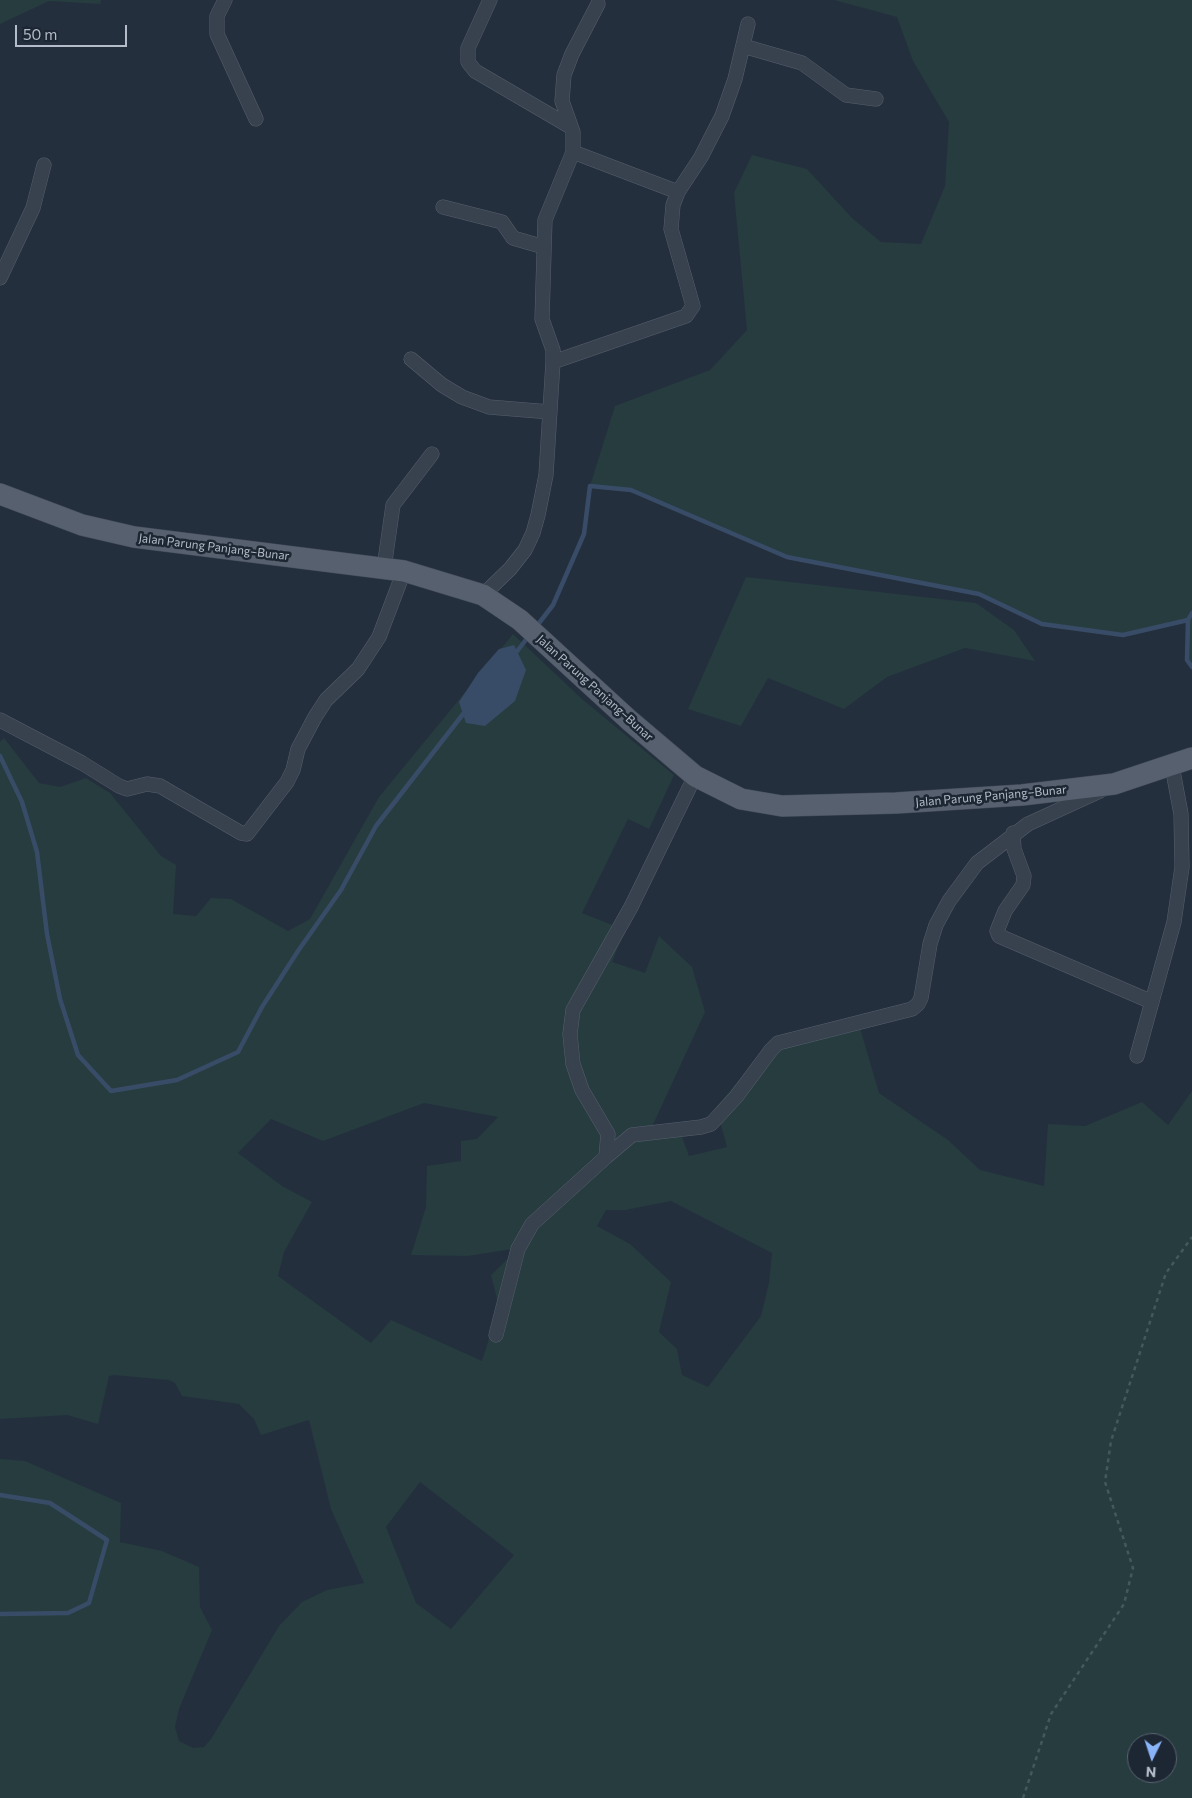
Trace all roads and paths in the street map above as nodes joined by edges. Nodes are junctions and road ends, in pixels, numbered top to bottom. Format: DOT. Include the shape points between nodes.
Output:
graph roads {
  1 [pos="225,0"];
  2 [pos="490,0"];
  3 [pos="598,4"];
  4 [pos="748,24"];
  5 [pos="743,46"];
  6 [pos="876,99"];
  7 [pos="256,119"];
  8 [pos="569,126"];
  9 [pos="573,152"];
  10 [pos="44,165"];
  11 [pos="678,192"];
  12 [pos="442,207"];
  13 [pos="544,247"];
  14 [pos="0,278"];
  15 [pos="411,359"];
  16 [pos="553,362"];
  17 [pos="550,412"];
  18 [pos="432,454"];
  19 [pos="0,494"];
  20 [pos="394,570"];
  21 [pos="483,596"];
  22 [pos="0,720"];
  23 [pos="1192,758"];
  24 [pos="1172,766"];
  25 [pos="695,776"];
  26 [pos="1114,784"];
  27 [pos="1013,833"];
  28 [pos="1152,1002"];
  29 [pos="1138,1056"];
  30 [pos="606,1157"];
  31 [pos="1192,1237"];
  32 [pos="496,1335"];
  33 [pos="1023,1798"];
  1 -- 7 [label="street" via="217,16 217,34"];
  2 -- 8 [label="street" via="468,48 468,62 475,71"];
  3 -- 8 [label="street" via="564,75 562,101"];
  4 -- 5 [label="street"];
  5 -- 6 [label="street" via="802,63 846,94"];
  5 -- 11 [label="street" via="722,116"];
  8 -- 9 [label="street" via="573,132"];
  9 -- 11 [label="street"];
  9 -- 13 [label="street" via="545,220"];
  10 -- 14 [label="street" via="33,208"];
  11 -- 16 [label="street" via="671,229 692,299 686,316"];
  12 -- 13 [label="street" via="502,222 513,238"];
  13 -- 16 [label="street" via="542,319 553,350"];
  15 -- 17 [label="street" via="462,397 489,407"];
  16 -- 17 [label="street"];
  17 -- 21 [label="street" via="546,475 534,533 510,569"];
  18 -- 20 [label="street" via="393,505"];
  19 -- 20 [label="main road, Jalan Parung Panjang–Bunar" via="82,524 134,537"];
  20 -- 21 [label="main road, Jalan Parung Panjang–Bunar"];
  20 -- 22 [label="street" via="379,637 358,668 314,717 298,749 287,782 247,834 160,786 147,784 127,789 119,786"];
  21 -- 25 [label="main road, Jalan Parung Panjang–Bunar" via="520,620"];
  23 -- 24 [label="main road, Jalan Parung Panjang–Bunar"];
  24 -- 26 [label="main road, Jalan Parung Panjang–Bunar"];
  24 -- 28 [label="street" via="1181,814 1182,867 1174,922"];
  25 -- 26 [label="main road, Jalan Parung Panjang–Bunar" via="741,798 782,806 1022,796"];
  25 -- 30 [label="street" via="631,906 573,1010 570,1034 573,1064 582,1090 608,1134"];
  26 -- 27 [label="street"];
  27 -- 28 [label="street" via="1014,848 1024,876 1023,885 1005,911 997,931 999,936"];
  27 -- 30 [label="street" via="977,863 945,909 930,944 922,998 912,1009 778,1044 711,1124 632,1135"];
  28 -- 29 [label="street"];
  30 -- 32 [label="street" via="532,1224 518,1250"];
  31 -- 33 [label="path" via="1166,1273 1111,1441 1105,1482 1133,1568 1124,1604 1051,1714"];
}
